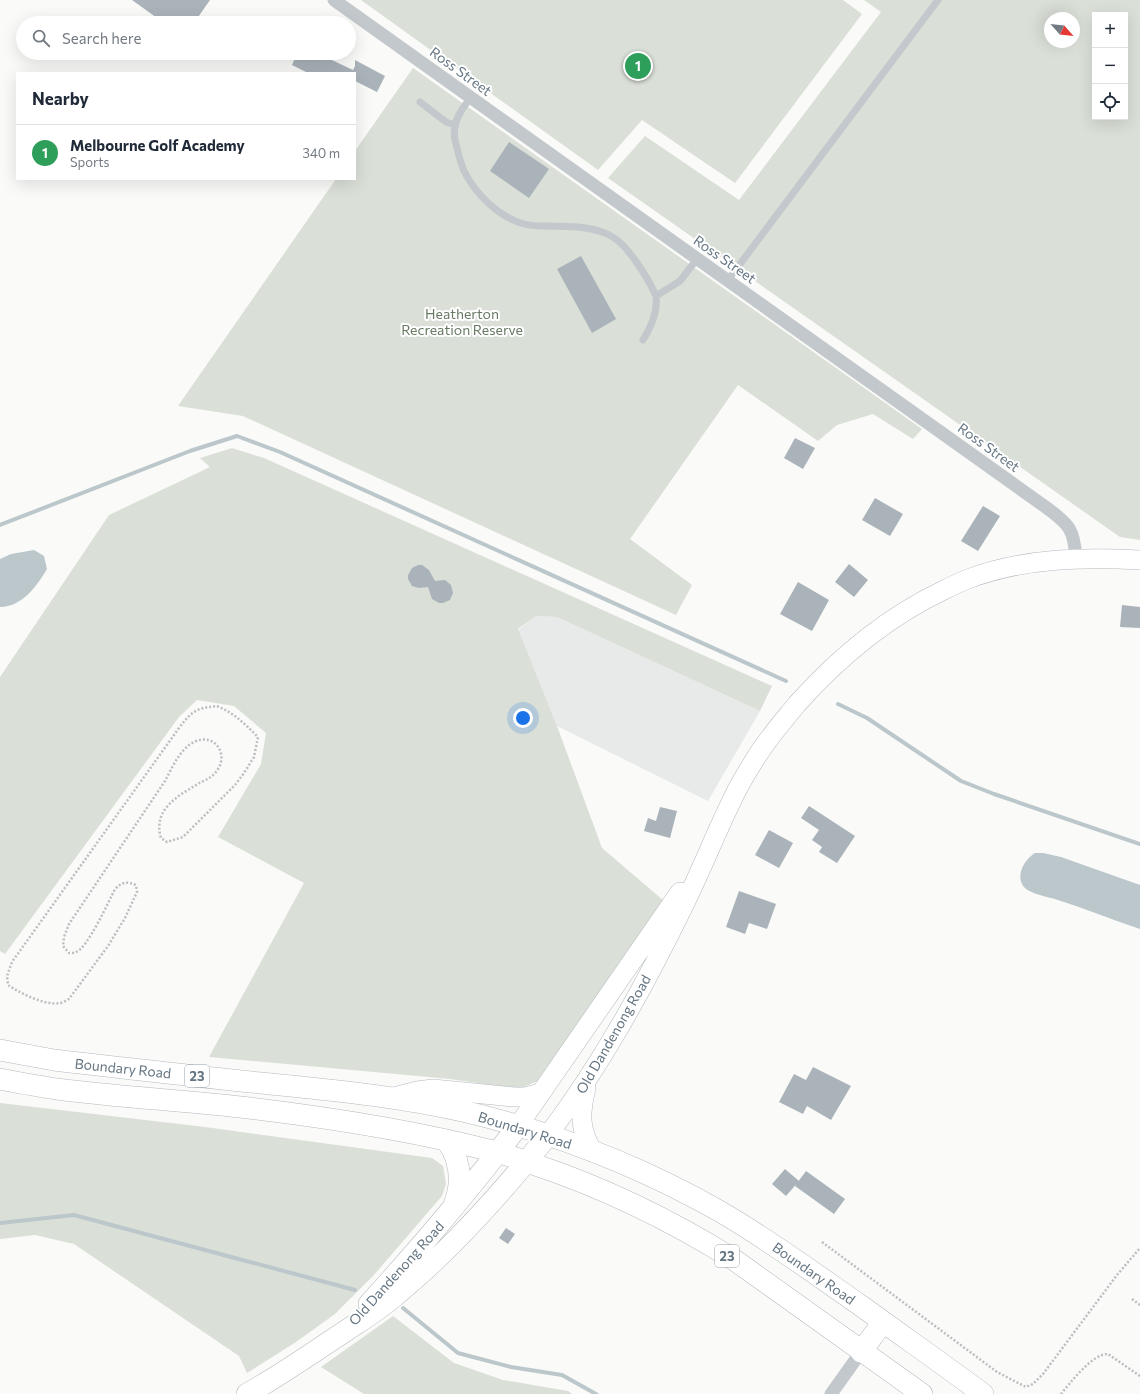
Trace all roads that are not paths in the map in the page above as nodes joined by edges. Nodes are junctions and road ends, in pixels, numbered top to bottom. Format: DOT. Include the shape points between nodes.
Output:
graph roads {
  1 [pos="334,0"];
  2 [pos="938,0"];
  3 [pos="470,98"];
  4 [pos="420,102"];
  5 [pos="455,124"];
  6 [pos="697,259"];
  7 [pos="728,280"];
  8 [pos="656,296"];
  9 [pos="643,340"];
  10 [pos="1076,558"];
  11 [pos="1140,560"];
  12 [pos="713,843"];
  13 [pos="0,1050"];
  14 [pos="0,1079"];
  15 [pos="588,1079"];
  16 [pos="541,1093"];
  17 [pos="394,1097"];
  18 [pos="518,1126"];
  19 [pos="548,1136"];
  20 [pos="447,1140"];
  21 [pos="593,1152"];
  22 [pos="498,1153"];
  23 [pos="527,1162"];
  24 [pos="453,1210"];
  25 [pos="883,1322"];
  26 [pos="343,1333"];
  27 [pos="861,1352"];
  28 [pos="247,1394"];
  29 [pos="831,1394"];
  30 [pos="922,1394"];
  31 [pos="983,1394"];
  1 -- 3 [label="street, Ross Street"];
  2 -- 7 [label="lane"];
  3 -- 5 [label="lane"];
  3 -- 6 [label="street, Ross Street"];
  4 -- 5 [label="lane" via="446,122"];
  5 -- 8 [label="lane" via="455,141 464,171 497,210 526,225 593,229 610,235 632,256"];
  6 -- 7 [label="street, Ross Street"];
  6 -- 8 [label="lane" via="680,281"];
  7 -- 10 [label="street, Ross Street" via="1064,521 1073,534"];
  8 -- 9 [label="lane" via="653,320"];
  10 -- 11 [label="main road, Old Dandenong Road"];
  10 -- 12 [label="main road, Old Dandenong Road" via="1006,568 968,579 929,597 890,620 850,651 818,680 760,751 734,794"];
  12 -- 15 [label="main road, Old Dandenong Road" via="660,952 610,1045"];
  12 -- 16 [label="main road, Old Dandenong Road"];
  13 -- 17 [label="main road, Boundary Road / 23" via="54,1060"];
  14 -- 20 [label="main road, Boundary Road / 23" via="56,1089 240,1107 400,1130"];
  15 -- 19 [label="main road, Old Dandenong Road"];
  15 -- 21 [label="main road" via="581,1122"];
  16 -- 17 [label="main road" via="514,1097 433,1089"];
  16 -- 18 [label="main road, Old Dandenong Road"];
  17 -- 18 [label="main road, Boundary Road / 23"];
  18 -- 19 [label="main road, Boundary Road / 23"];
  18 -- 22 [label="main road, Old Dandenong Road"];
  19 -- 21 [label="main road, Boundary Road / 23"];
  19 -- 23 [label="main road, Old Dandenong Road"];
  20 -- 22 [label="main road, Boundary Road / 23"];
  20 -- 24 [label="main road" via="459,1169 459,1191"];
  21 -- 25 [label="main road, Boundary Road / 23" via="637,1170 720,1211 761,1236"];
  22 -- 23 [label="main road, Boundary Road / 23"];
  22 -- 24 [label="main road, Old Dandenong Road"];
  23 -- 26 [label="main road, Old Dandenong Road" via="471,1226 437,1259 395,1296"];
  23 -- 27 [label="main road, Boundary Road / 23" via="605,1191 683,1228 733,1259"];
  24 -- 26 [label="main road, Old Dandenong Road"];
  25 -- 27 [label="main road"];
  25 -- 31 [label="main road, Boundary Road / 23"];
  26 -- 28 [label="main road, Old Dandenong Road"];
  27 -- 29 [label="street"];
  27 -- 30 [label="main road, Boundary Road / 23"];
}
